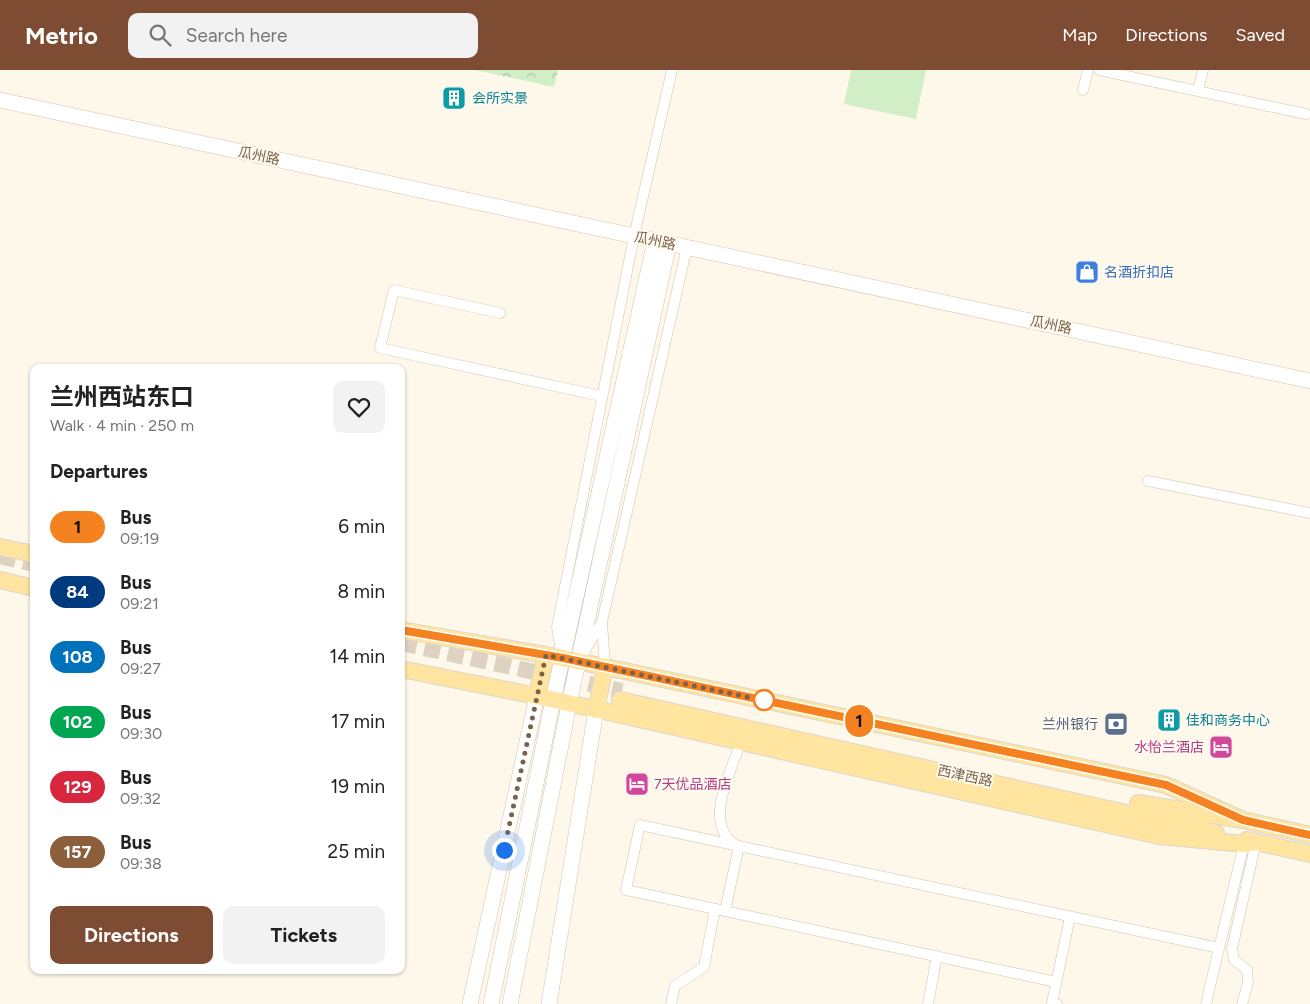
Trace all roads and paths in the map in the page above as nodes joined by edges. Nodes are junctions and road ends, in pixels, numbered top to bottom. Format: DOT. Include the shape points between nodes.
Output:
graph roads {
  1 [pos="672,70"];
  2 [pos="1088,70"];
  3 [pos="1099,70"];
  4 [pos="1203,70"];
  5 [pos="1083,90"];
  6 [pos="1198,91"];
  7 [pos="0,100"];
  8 [pos="1306,114"];
  9 [pos="634,236"];
  10 [pos="662,242"];
  11 [pos="687,247"];
  12 [pos="500,313"];
  13 [pos="1310,381"];
  14 [pos="601,396"];
  15 [pos="1148,481"];
  16 [pos="1310,513"];
  17 [pos="0,547"];
  18 [pos="30,553"];
  19 [pos="0,580"];
  20 [pos="30,587"];
  21 [pos="602,622"];
  22 [pos="405,631"];
  23 [pos="546,655"];
  24 [pos="571,659"];
  25 [pos="605,667"];
  26 [pos="405,670"];
  27 [pos="553,700"];
  28 [pos="596,710"];
  29 [pos="740,742"];
  30 [pos="1243,820"];
  31 [pos="1310,835"];
  32 [pos="1250,843"];
  33 [pos="739,846"];
  34 [pos="1310,854"];
  35 [pos="720,910"];
  36 [pos="1070,917"];
  37 [pos="1219,948"];
  38 [pos="937,956"];
  39 [pos="1056,982"];
  40 [pos="470,1004"];
  41 [pos="491,1004"];
  42 [pos="510,1004"];
  43 [pos="548,1004"];
  44 [pos="671,1004"];
  45 [pos="928,1004"];
  46 [pos="1057,1004"];
  47 [pos="1206,1004"];
  48 [pos="1242,1004"];
  1 -- 9 [label="street"];
  2 -- 5 [label="street"];
  3 -- 6 [label="street"];
  4 -- 6 [label="street"];
  6 -- 8 [label="street"];
  7 -- 9 [label="street, 瓜州路"];
  9 -- 10 [label="street, 瓜州路"];
  9 -- 14 [label="street"];
  10 -- 11 [label="street, 瓜州路"];
  10 -- 24 [label="street"];
  11 -- 13 [label="street, 瓜州路"];
  11 -- 21 [label="street"];
  12 -- 14 [label="street" via="394,290 380,348"];
  14 -- 24 [label="street" via="557,627"];
  15 -- 16 [label="street"];
  17 -- 18 [label="main road"];
  19 -- 20 [label="main road"];
  21 -- 24 [label="street"];
  21 -- 25 [label="street"];
  22 -- 23 [label="main road"];
  23 -- 24 [label="main road"];
  23 -- 27 [label="main road"];
  24 -- 25 [label="main road"];
  24 -- 27 [label="street"];
  25 -- 28 [label="main road"];
  25 -- 30 [label="main road" via="1166,785"];
  26 -- 27 [label="main road"];
  27 -- 28 [label="main road"];
  27 -- 40 [label="street"];
  27 -- 41 [label="street"];
  27 -- 42 [label="street"];
  28 -- 29 [label="main road"];
  28 -- 43 [label="street"];
  29 -- 32 [label="main road" via="1159,836"];
  29 -- 33 [label="street" via="718,815 724,834"];
  30 -- 31 [label="main road, 西津西路"];
  30 -- 32 [label="main road, 西津西路" via="1156,807 621,696 1151,817"];
  32 -- 34 [label="main road, 西津西路"];
  32 -- 37 [label="street"];
  32 -- 48 [label="street" via="1232,949 1234,960 1247,970 1248,982"];
  33 -- 35 [label="street"];
  33 -- 35 [label="street" via="640,826 626,890"];
  33 -- 36 [label="street"];
  35 -- 38 [label="street"];
  35 -- 44 [label="street" via="704,967 675,986"];
  36 -- 37 [label="street"];
  36 -- 39 [label="street"];
  37 -- 47 [label="street"];
  38 -- 39 [label="street"];
  38 -- 45 [label="street"];
  39 -- 46 [label="street" via="1052,1003"];
}
